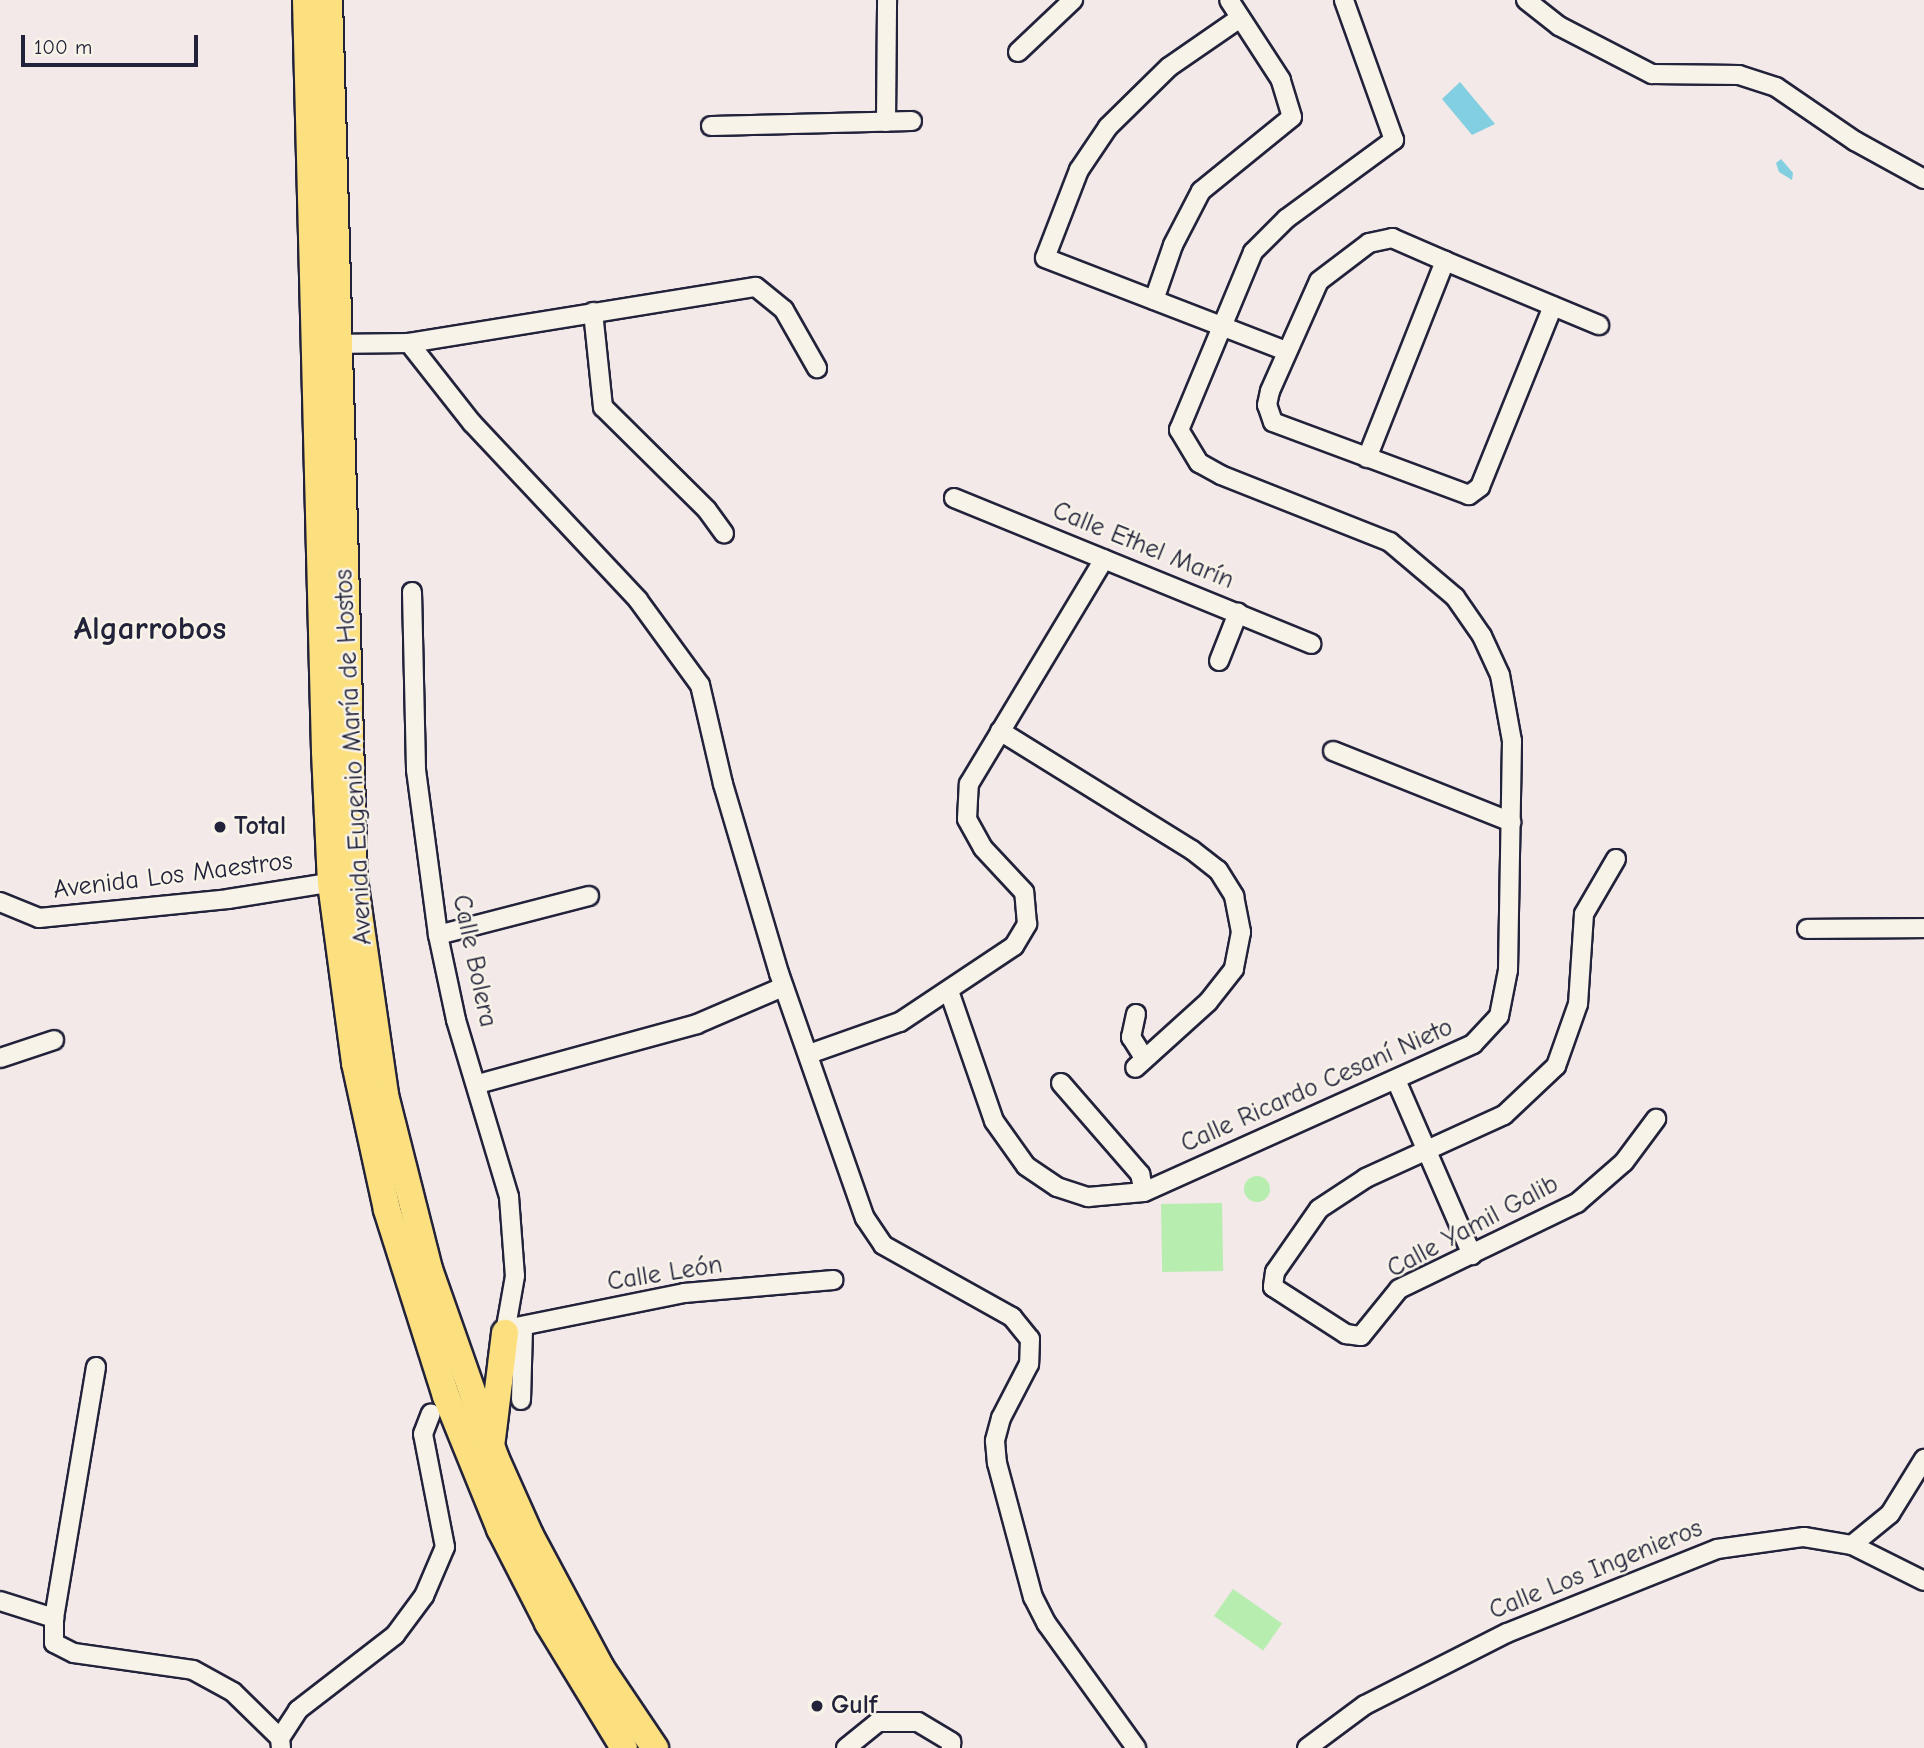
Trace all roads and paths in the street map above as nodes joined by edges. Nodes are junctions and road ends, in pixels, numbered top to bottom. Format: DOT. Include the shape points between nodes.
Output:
graph roads {
  1 [pos="306,0"];
  2 [pos="329,0"];
  3 [pos="887,0"];
  4 [pos="1073,0"];
  5 [pos="1229,0"];
  6 [pos="1344,0"];
  7 [pos="1526,0"];
  8 [pos="1240,18"];
  9 [pos="1018,52"];
  10 [pos="912,121"];
  11 [pos="886,122"];
  12 [pos="711,126"];
  13 [pos="1924,179"];
  14 [pos="1445,261"];
  15 [pos="1154,300"];
  16 [pos="1553,306"];
  17 [pos="593,312"];
  18 [pos="1221,326"];
  19 [pos="1599,326"];
  20 [pos="409,343"];
  21 [pos="327,344"];
  22 [pos="1286,351"];
  23 [pos="817,368"];
  24 [pos="1367,458"];
  25 [pos="954,498"];
  26 [pos="724,533"];
  27 [pos="1104,559"];
  28 [pos="412,592"];
  29 [pos="1238,613"];
  30 [pos="1311,644"];
  31 [pos="1219,661"];
  32 [pos="1000,731"];
  33 [pos="1333,751"];
  34 [pos="1511,822"];
  35 [pos="1614,863"];
  36 [pos="343,881"];
  37 [pos="589,896"];
  38 [pos="0,902"];
  39 [pos="1924,928"];
  40 [pos="1807,929"];
  41 [pos="438,935"];
  42 [pos="783,987"];
  43 [pos="949,991"];
  44 [pos="1136,1013"];
  45 [pos="54,1040"];
  46 [pos="809,1054"];
  47 [pos="0,1058"];
  48 [pos="1396,1080"];
  49 [pos="478,1084"];
  50 [pos="1065,1096"];
  51 [pos="1656,1119"];
  52 [pos="1427,1152"];
  53 [pos="1144,1192"];
  54 [pos="1472,1255"];
  55 [pos="833,1280"];
  56 [pos="416,1311"];
  57 [pos="511,1330"];
  58 [pos="460,1365"];
  59 [pos="96,1367"];
  60 [pos="521,1400"];
  61 [pos="431,1413"];
  62 [pos="492,1448"];
  63 [pos="1924,1459"];
  64 [pos="482,1485"];
  65 [pos="1852,1545"];
  66 [pos="1924,1581"];
  67 [pos="0,1601"];
  68 [pos="54,1618"];
  69 [pos="280,1743"];
  70 [pos="952,1746"];
  71 [pos="624,1748"];
  72 [pos="655,1748"];
  73 [pos="846,1748"];
  74 [pos="1136,1748"];
  75 [pos="1307,1748"];
  1 -- 21 [label="highway, Avenida Eugenio María de Hostos"];
  2 -- 21 [label="highway, Avenida Eugenio María de Hostos"];
  3 -- 11 [label="street"];
  4 -- 9 [label="street"];
  5 -- 8 [label="street"];
  6 -- 18 [label="street, Calle Ricardo Cesaní Nieto" via="1394,140 1266,236 1253,252"];
  7 -- 13 [label="street" via="1559,26 1652,74 1739,75 1776,87 1854,141"];
  8 -- 15 [label="street" via="1281,80 1292,117 1201,191 1173,245"];
  8 -- 15 [label="street" via="1169,67 1108,127 1079,170 1045,258"];
  10 -- 11 [label="street"];
  11 -- 12 [label="street"];
  14 -- 16 [label="street"];
  14 -- 22 [label="street" via="1392,239 1369,243 1319,281"];
  14 -- 24 [label="street"];
  15 -- 18 [label="street"];
  16 -- 19 [label="street"];
  16 -- 24 [label="street" via="1480,488 1469,495 1452,492"];
  17 -- 20 [label="street"];
  17 -- 23 [label="street" via="756,287 784,310"];
  17 -- 26 [label="street" via="603,407 707,510"];
  18 -- 22 [label="street"];
  18 -- 34 [label="street, Calle Ricardo Cesaní Nieto" via="1179,430 1189,450 1199,463 1221,475 1390,542 1455,597 1482,636 1500,675 1512,741"];
  20 -- 21 [label="street"];
  20 -- 42 [label="street" via="472,423 638,600 700,685 723,784"];
  21 -- 36 [label="highway, Avenida Eugenio María de Hostos"];
  22 -- 24 [label="street" via="1267,405 1273,422"];
  25 -- 27 [label="street, Calle Ethel Marín"];
  27 -- 29 [label="street, Calle Ethel Marín"];
  27 -- 32 [label="street"];
  28 -- 41 [label="street, Calle Bolera" via="416,770"];
  29 -- 30 [label="street, Calle Ethel Marín"];
  29 -- 31 [label="street"];
  32 -- 43 [label="street" via="969,784 967,819 983,848 1024,892 1027,924 1014,946"];
  32 -- 44 [label="street" via="1192,850 1218,870 1234,896 1241,932 1234,969 1208,1002 1140,1063 1130,1037"];
  33 -- 34 [label="street"];
  34 -- 48 [label="street, Calle Ricardo Cesaní Nieto" via="1508,970 1499,1016 1473,1044"];
  35 -- 52 [label="street" via="1584,914 1578,1004 1556,1066 1504,1115"];
  36 -- 38 [label="street, Avenida Los Maestros" via="228,899 39,918"];
  36 -- 56 [label="highway, Avenida Eugenio María de Hostos" via="340,968 370,1142"];
  36 -- 58 [label="highway, Avenida Eugenio María de Hostos" via="363,959 393,1132"];
  37 -- 41 [label="street"];
  39 -- 40 [label="street"];
  41 -- 49 [label="street, Calle Bolera" via="456,1020"];
  42 -- 46 [label="street"];
  42 -- 49 [label="street" via="697,1024"];
  43 -- 46 [label="street" via="900,1022"];
  43 -- 53 [label="street, Calle Ricardo Cesaní Nieto" via="994,1121 1026,1166 1057,1187 1088,1197"];
  45 -- 47 [label="street"];
  46 -- 74 [label="street" via="838,1148 873,1235 942,1282 1012,1317 1030,1339 1029,1364 1001,1418 995,1441 997,1462 1033,1597 1047,1624"];
  48 -- 52 [label="street"];
  48 -- 53 [label="street, Calle Ricardo Cesaní Nieto"];
  49 -- 57 [label="street, Calle Bolera" via="509,1197 515,1276"];
  50 -- 53 [label="street" via="1140,1174"];
  51 -- 54 [label="street, Calle Yamil Galib" via="1624,1162 1577,1203"];
  52 -- 54 [label="street"];
  52 -- 54 [label="street, Calle Yamil Galib" via="1366,1178 1319,1209 1275,1272 1273,1287 1346,1334 1361,1336 1399,1289"];
  55 -- 57 [label="street, Calle León" via="684,1293"];
  56 -- 61 [label="highway" via="435,1394"];
  56 -- 64 [label="highway, Avenida Eugenio María de Hostos"];
  57 -- 58 [label="highway" via="488,1371 477,1375"];
  57 -- 60 [label="street, Calle Bolera"];
  57 -- 62 [label="highway"];
  58 -- 62 [label="highway, Avenida Eugenio María de Hostos"];
  59 -- 68 [label="street"];
  61 -- 64 [label="highway" via="444,1419 467,1471"];
  61 -- 69 [label="street" via="423,1434 445,1547 424,1596 395,1635 298,1710"];
  62 -- 72 [label="highway, Avenida Eugenio María de Hostos" via="530,1535 576,1621"];
  63 -- 65 [label="street" via="1890,1514"];
  64 -- 71 [label="highway, Avenida Eugenio María de Hostos" via="548,1623"];
  65 -- 66 [label="street, Calle Los Ingenieros"];
  65 -- 75 [label="street, Calle Los Ingenieros" via="1804,1537 1717,1549 1507,1633 1365,1706"];
  67 -- 68 [label="street"];
  68 -- 69 [label="street" via="54,1643 74,1653 193,1670 233,1692"];
  70 -- 73 [label="street" via="918,1722 878,1722"];
}
